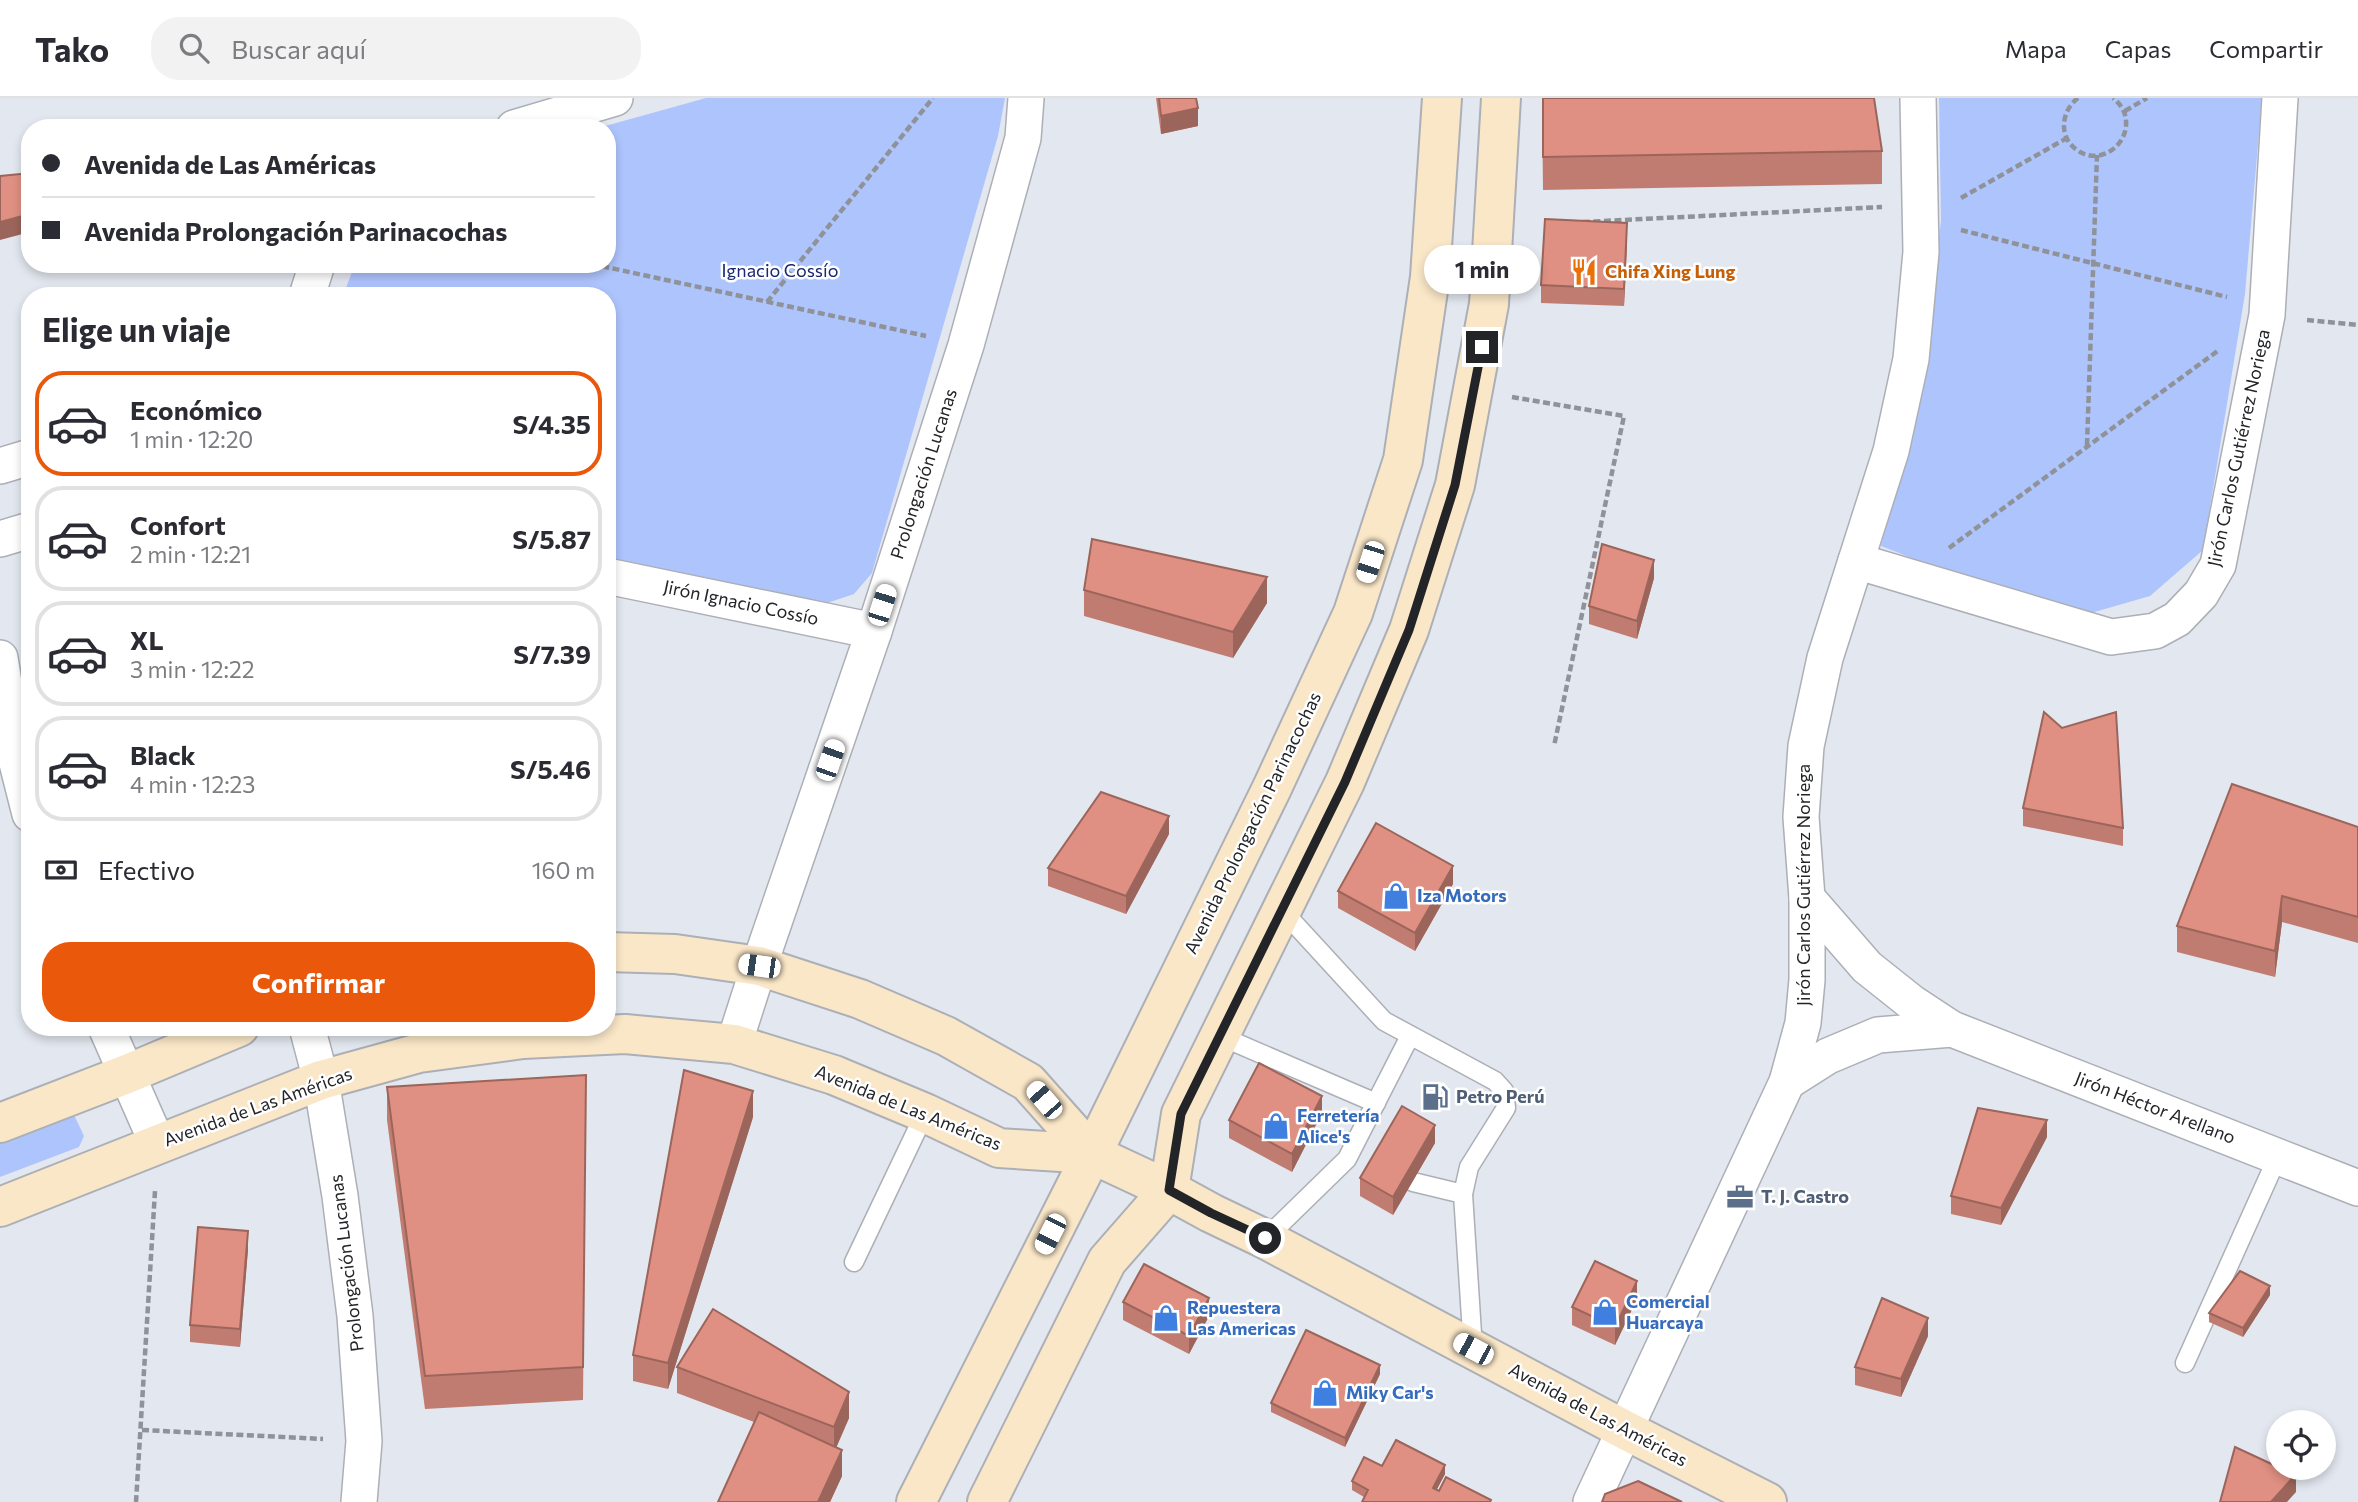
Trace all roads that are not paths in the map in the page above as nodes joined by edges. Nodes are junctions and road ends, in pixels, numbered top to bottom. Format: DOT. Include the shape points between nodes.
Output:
graph roads {
  1 [pos="615,98"];
  2 [pos="1026,98"];
  3 [pos="1442,98"];
  4 [pos="1501,98"];
  5 [pos="1918,98"];
  6 [pos="2280,98"];
  7 [pos="544,119"];
  8 [pos="21,460"];
  9 [pos="0,466"];
  10 [pos="21,533"];
  11 [pos="0,539"];
  12 [pos="1856,561"];
  13 [pos="616,578"];
  14 [pos="874,631"];
  15 [pos="0,658"];
  16 [pos="8,761"];
  17 [pos="21,792"];
  18 [pos="1807,898"];
  19 [pos="1282,910"];
  20 [pos="616,952"];
  21 [pos="759,966"];
  22 [pos="1952,1029"];
  23 [pos="616,1034"];
  24 [pos="110,1036"];
  25 [pos="218,1036"];
  26 [pos="309,1036"];
  27 [pos="584,1036"];
  28 [pos="1220,1036"];
  29 [pos="1410,1036"];
  30 [pos="734,1044"];
  31 [pos="127,1074"];
  32 [pos="321,1080"];
  33 [pos="1787,1082"];
  34 [pos="1376,1103"];
  35 [pos="925,1113"];
  36 [pos="0,1123"];
  37 [pos="158,1145"];
  38 [pos="1092,1154"];
  39 [pos="2278,1156"];
  40 [pos="1348,1159"];
  41 [pos="1367,1165"];
  42 [pos="1413,1182"];
  43 [pos="2358,1188"];
  44 [pos="1169,1190"];
  45 [pos="1463,1194"];
  46 [pos="0,1207"];
  47 [pos="1265,1238"];
  48 [pos="854,1262"];
  49 [pos="1473,1349"];
  50 [pos="2185,1363"];
  51 [pos="1625,1430"];
  52 [pos="359,1502"];
  53 [pos="916,1502"];
  54 [pos="987,1502"];
  55 [pos="1591,1502"];
  56 [pos="1767,1502"];
  1 -- 7 [label="street"];
  2 -- 14 [label="street, Prolongación Lucanas" via="1023,138 966,345"];
  3 -- 38 [label="main road, Avenida Prolongación Parinacochas" via="1430,277 1403,460 1353,612"];
  4 -- 19 [label="main road" via="1489,304 1455,485 1409,630 1345,782"];
  5 -- 12 [label="street, Jirón Carlos Gutiérrez Noriega" via="1921,252 1910,359 1891,451"];
  6 -- 12 [label="street, Jirón Carlos Gutiérrez Noriega" via="2267,311 2218,565 2201,594 2178,619 2155,631 2111,636"];
  8 -- 9 [label="street"];
  10 -- 11 [label="street"];
  12 -- 18 [label="street, Jirón Carlos Gutiérrez Noriega" via="1825,658 1806,746 1801,817"];
  13 -- 14 [label="street, Jirón Ignacio Cossío"];
  14 -- 21 [label="street, Prolongación Lucanas"];
  15 -- 16 [label="street"];
  16 -- 17 [label="street"];
  18 -- 22 [label="street, Jirón Héctor Arellano" via="1867,967"];
  18 -- 33 [label="street, Jirón Carlos Gutiérrez Noriega" via="1807,980"];
  19 -- 28 [label="main road"];
  19 -- 29 [label="lane" via="1384,1021"];
  20 -- 21 [label="main road, Avenida de Las Américas" via="675,954"];
  21 -- 30 [label="street, Prolongación Lucanas"];
  21 -- 38 [label="main road, Avenida de Las Américas" via="860,999 946,1036 1028,1082"];
  22 -- 33 [label="street, Jirón Héctor Arellano" via="1878,1035 1828,1056"];
  22 -- 39 [label="street, Jirón Héctor Arellano"];
  23 -- 30 [label="main road, Avenida de Las Américas"];
  24 -- 31 [label="street"];
  25 -- 31 [label="main road"];
  26 -- 32 [label="street, Prolongación Lucanas"];
  27 -- 32 [label="main road, Avenida de Las Américas" via="419,1053"];
  28 -- 34 [label="lane"];
  28 -- 44 [label="main road" via="1181,1114"];
  29 -- 34 [label="lane"];
  29 -- 45 [label="lane" via="1495,1081 1504,1091 1506,1108 1469,1167"];
  30 -- 35 [label="main road, Avenida de Las Américas" via="834,1075"];
  31 -- 36 [label="main road"];
  31 -- 37 [label="street"];
  32 -- 37 [label="main road, Avenida de Las Américas"];
  32 -- 52 [label="street, Prolongación Lucanas" via="355,1316 364,1441"];
  33 -- 51 [label="street, Jirón Carlos Gutiérrez Noriega"];
  34 -- 40 [label="lane"];
  35 -- 38 [label="main road, Avenida de Las Américas" via="999,1148"];
  35 -- 48 [label="lane"];
  37 -- 46 [label="main road, Avenida de Las Américas"];
  38 -- 44 [label="main road, Avenida de Las Américas"];
  38 -- 53 [label="main road, Avenida Prolongación Parinacochas"];
  39 -- 43 [label="street, Jirón Héctor Arellano"];
  39 -- 50 [label="lane"];
  40 -- 41 [label="lane"];
  40 -- 47 [label="lane"];
  42 -- 45 [label="lane"];
  44 -- 47 [label="main road, Avenida de Las Américas"];
  44 -- 54 [label="main road" via="1107,1261"];
  45 -- 49 [label="lane"];
  47 -- 49 [label="main road, Avenida de Las Américas"];
  49 -- 51 [label="main road, Avenida de Las Américas"];
  51 -- 55 [label="street, Jirón Carlos Gutiérrez Noriega"];
  51 -- 56 [label="main road, Avenida de Las Américas"];
}
